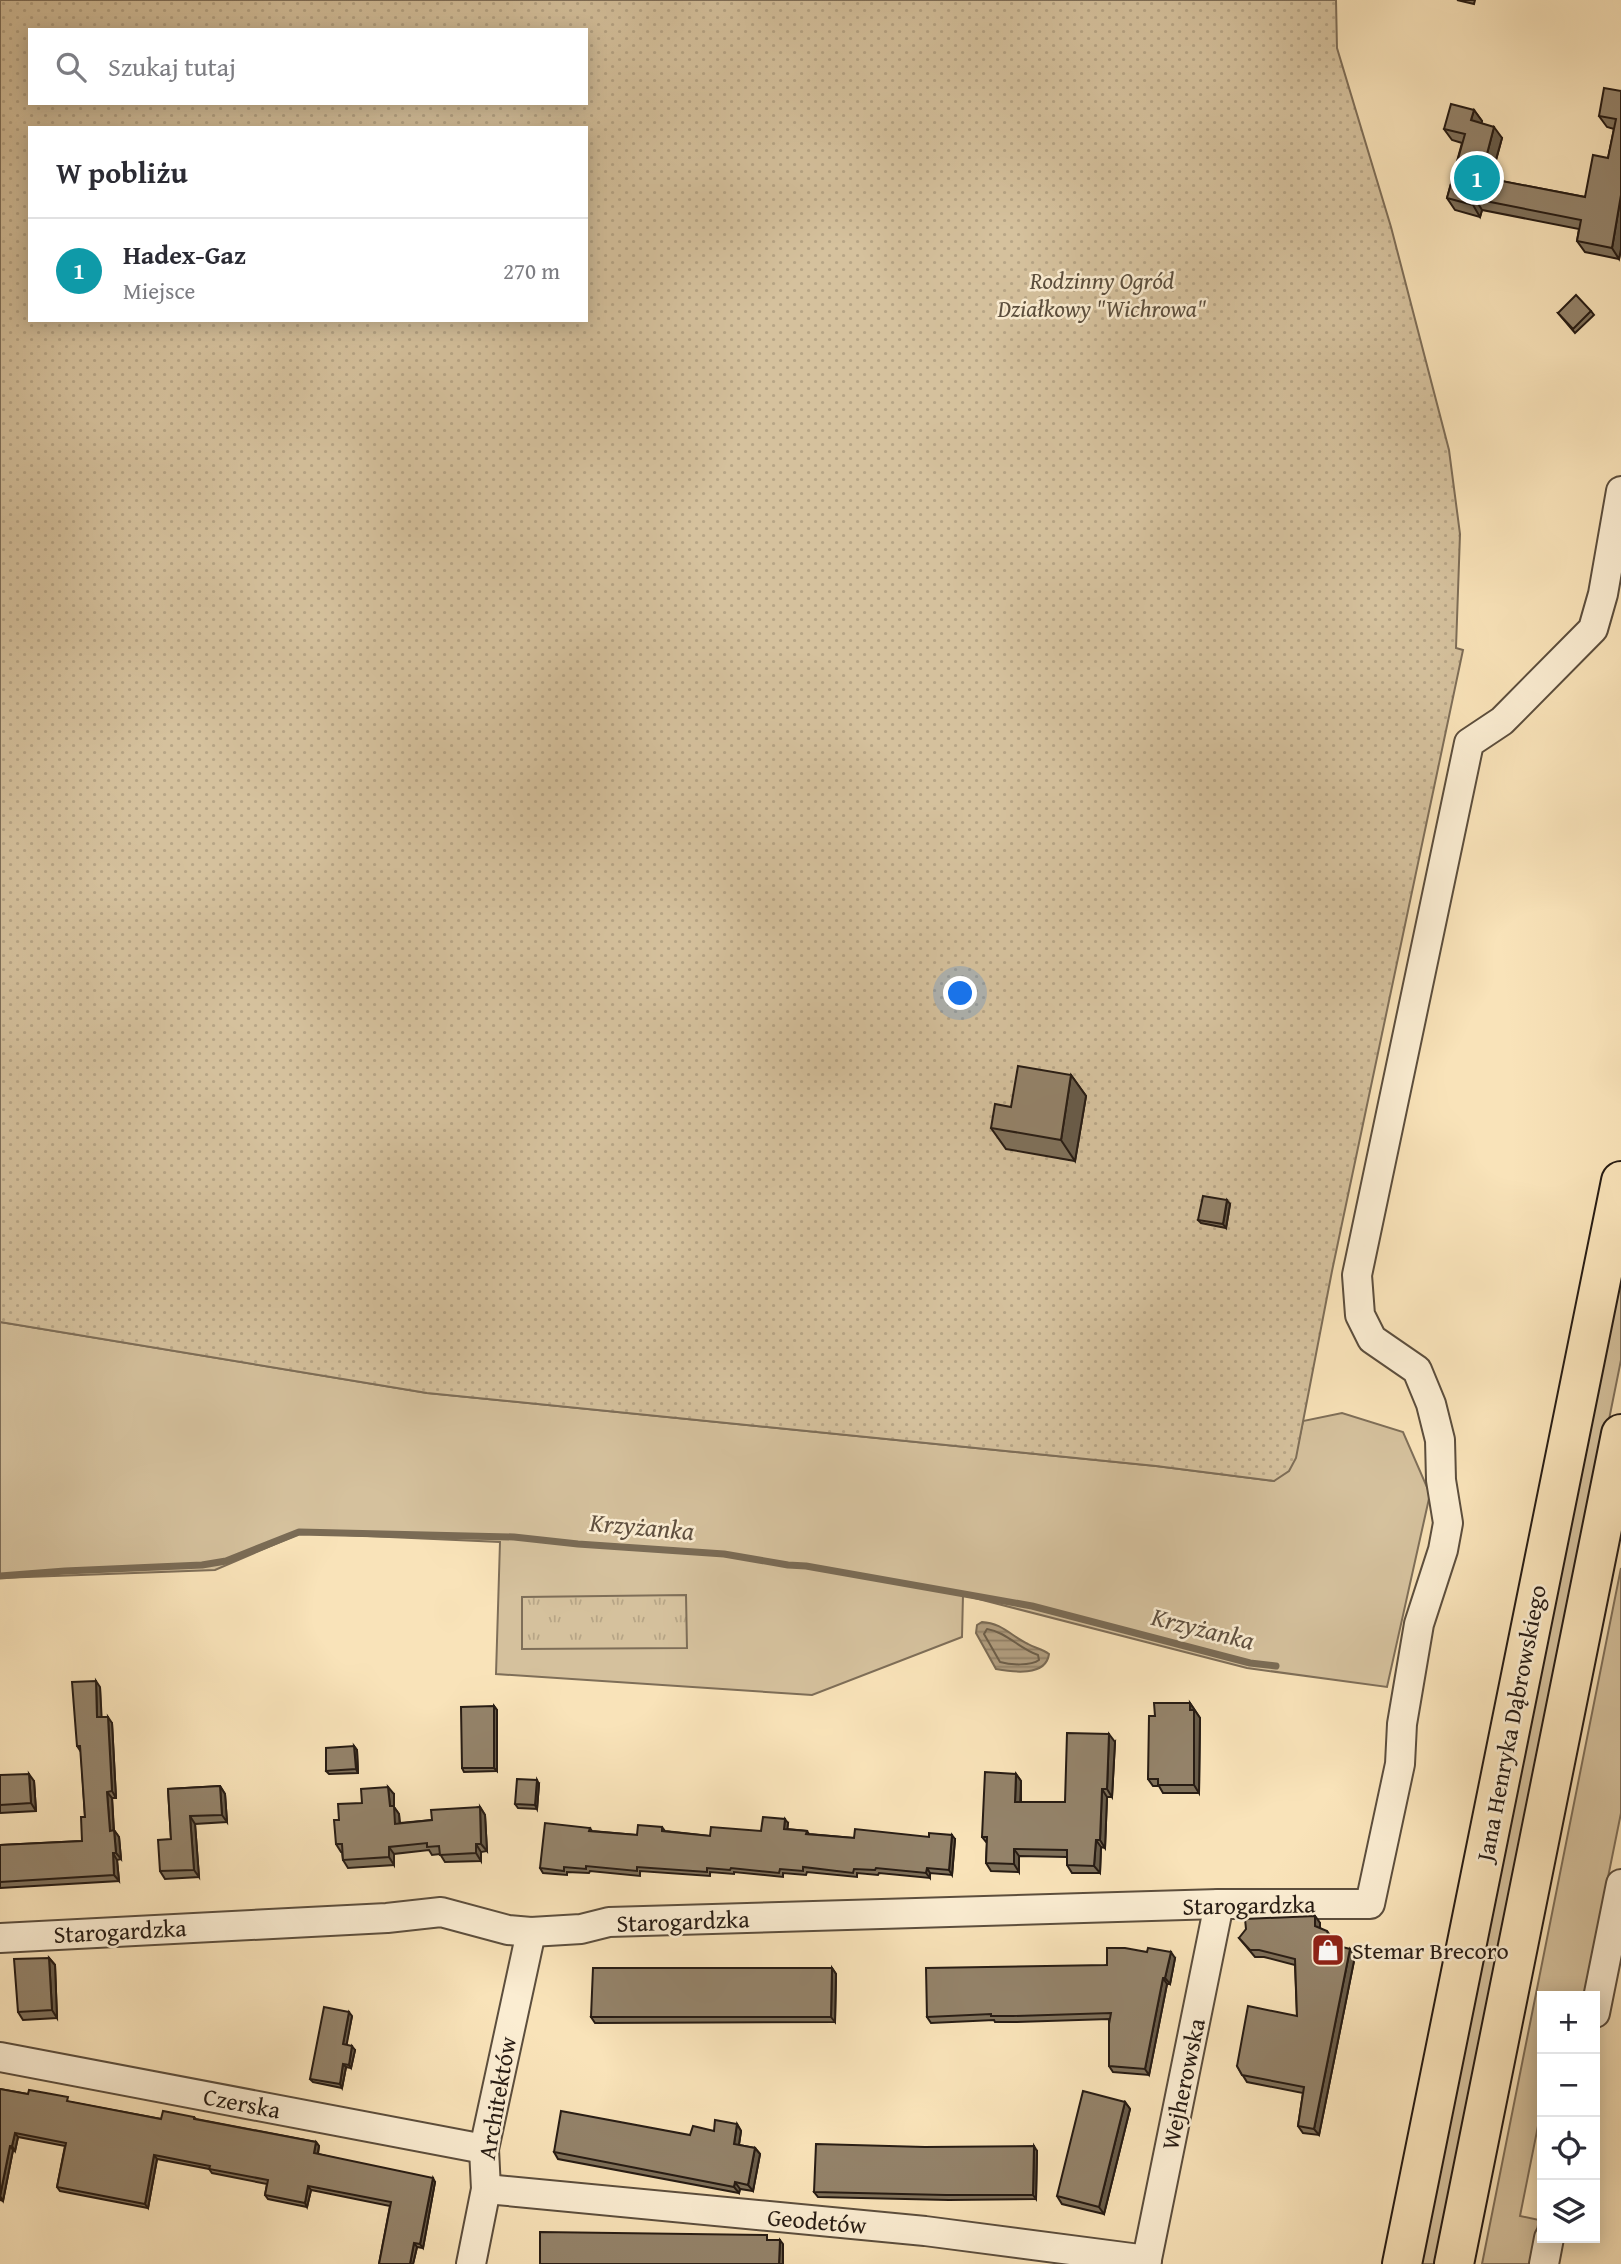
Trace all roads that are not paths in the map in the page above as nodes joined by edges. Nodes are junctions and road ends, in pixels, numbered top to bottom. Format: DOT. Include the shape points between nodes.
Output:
graph roads {
  1 [pos="1621,491"];
  2 [pos="1621,1181"];
  3 [pos="1621,1434"];
  4 [pos="1621,1474"];
  5 [pos="1602,1531"];
  6 [pos="1621,1884"];
  7 [pos="1219,1904"];
  8 [pos="1617,1929"];
  9 [pos="531,1932"];
  10 [pos="0,1938"];
  11 [pos="1600,1994"];
  12 [pos="0,2057"];
  13 [pos="484,2150"];
  14 [pos="486,2189"];
  15 [pos="1548,2243"];
  16 [pos="1146,2262"];
  17 [pos="471,2264"];
  18 [pos="1402,2264"];
  19 [pos="1454,2264"];
  20 [pos="1544,2264"];
  1 -- 7 [label="street, Starogardzka" via="1593,629 1502,721 1469,743 1357,1275 1360,1315 1372,1339 1417,1370 1432,1404 1448,1523 1419,1625 1400,1764 1370,1904"];
  2 -- 18 [label="main road, Jana Henryka Dąbrowskiego"];
  3 -- 5 [label="main road, Jana Henryka Dąbrowskiego"];
  4 -- 5 [label="main road"];
  5 -- 19 [label="main road, Jana Henryka Dąbrowskiego"];
  6 -- 8 [label="street"];
  7 -- 9 [label="street, Starogardzka" via="609,1922 580,1930"];
  7 -- 16 [label="street, Wejherowska"];
  8 -- 11 [label="street"];
  9 -- 10 [label="street, Starogardzka" via="441,1912"];
  9 -- 13 [label="street, Architektów"];
  12 -- 13 [label="street, Czerska"];
  13 -- 14 [label="street, Architektów"];
  14 -- 16 [label="street, Geodetów" via="925,2231"];
  14 -- 17 [label="street, Architektów"];
  15 -- 20 [label="street"];
}
